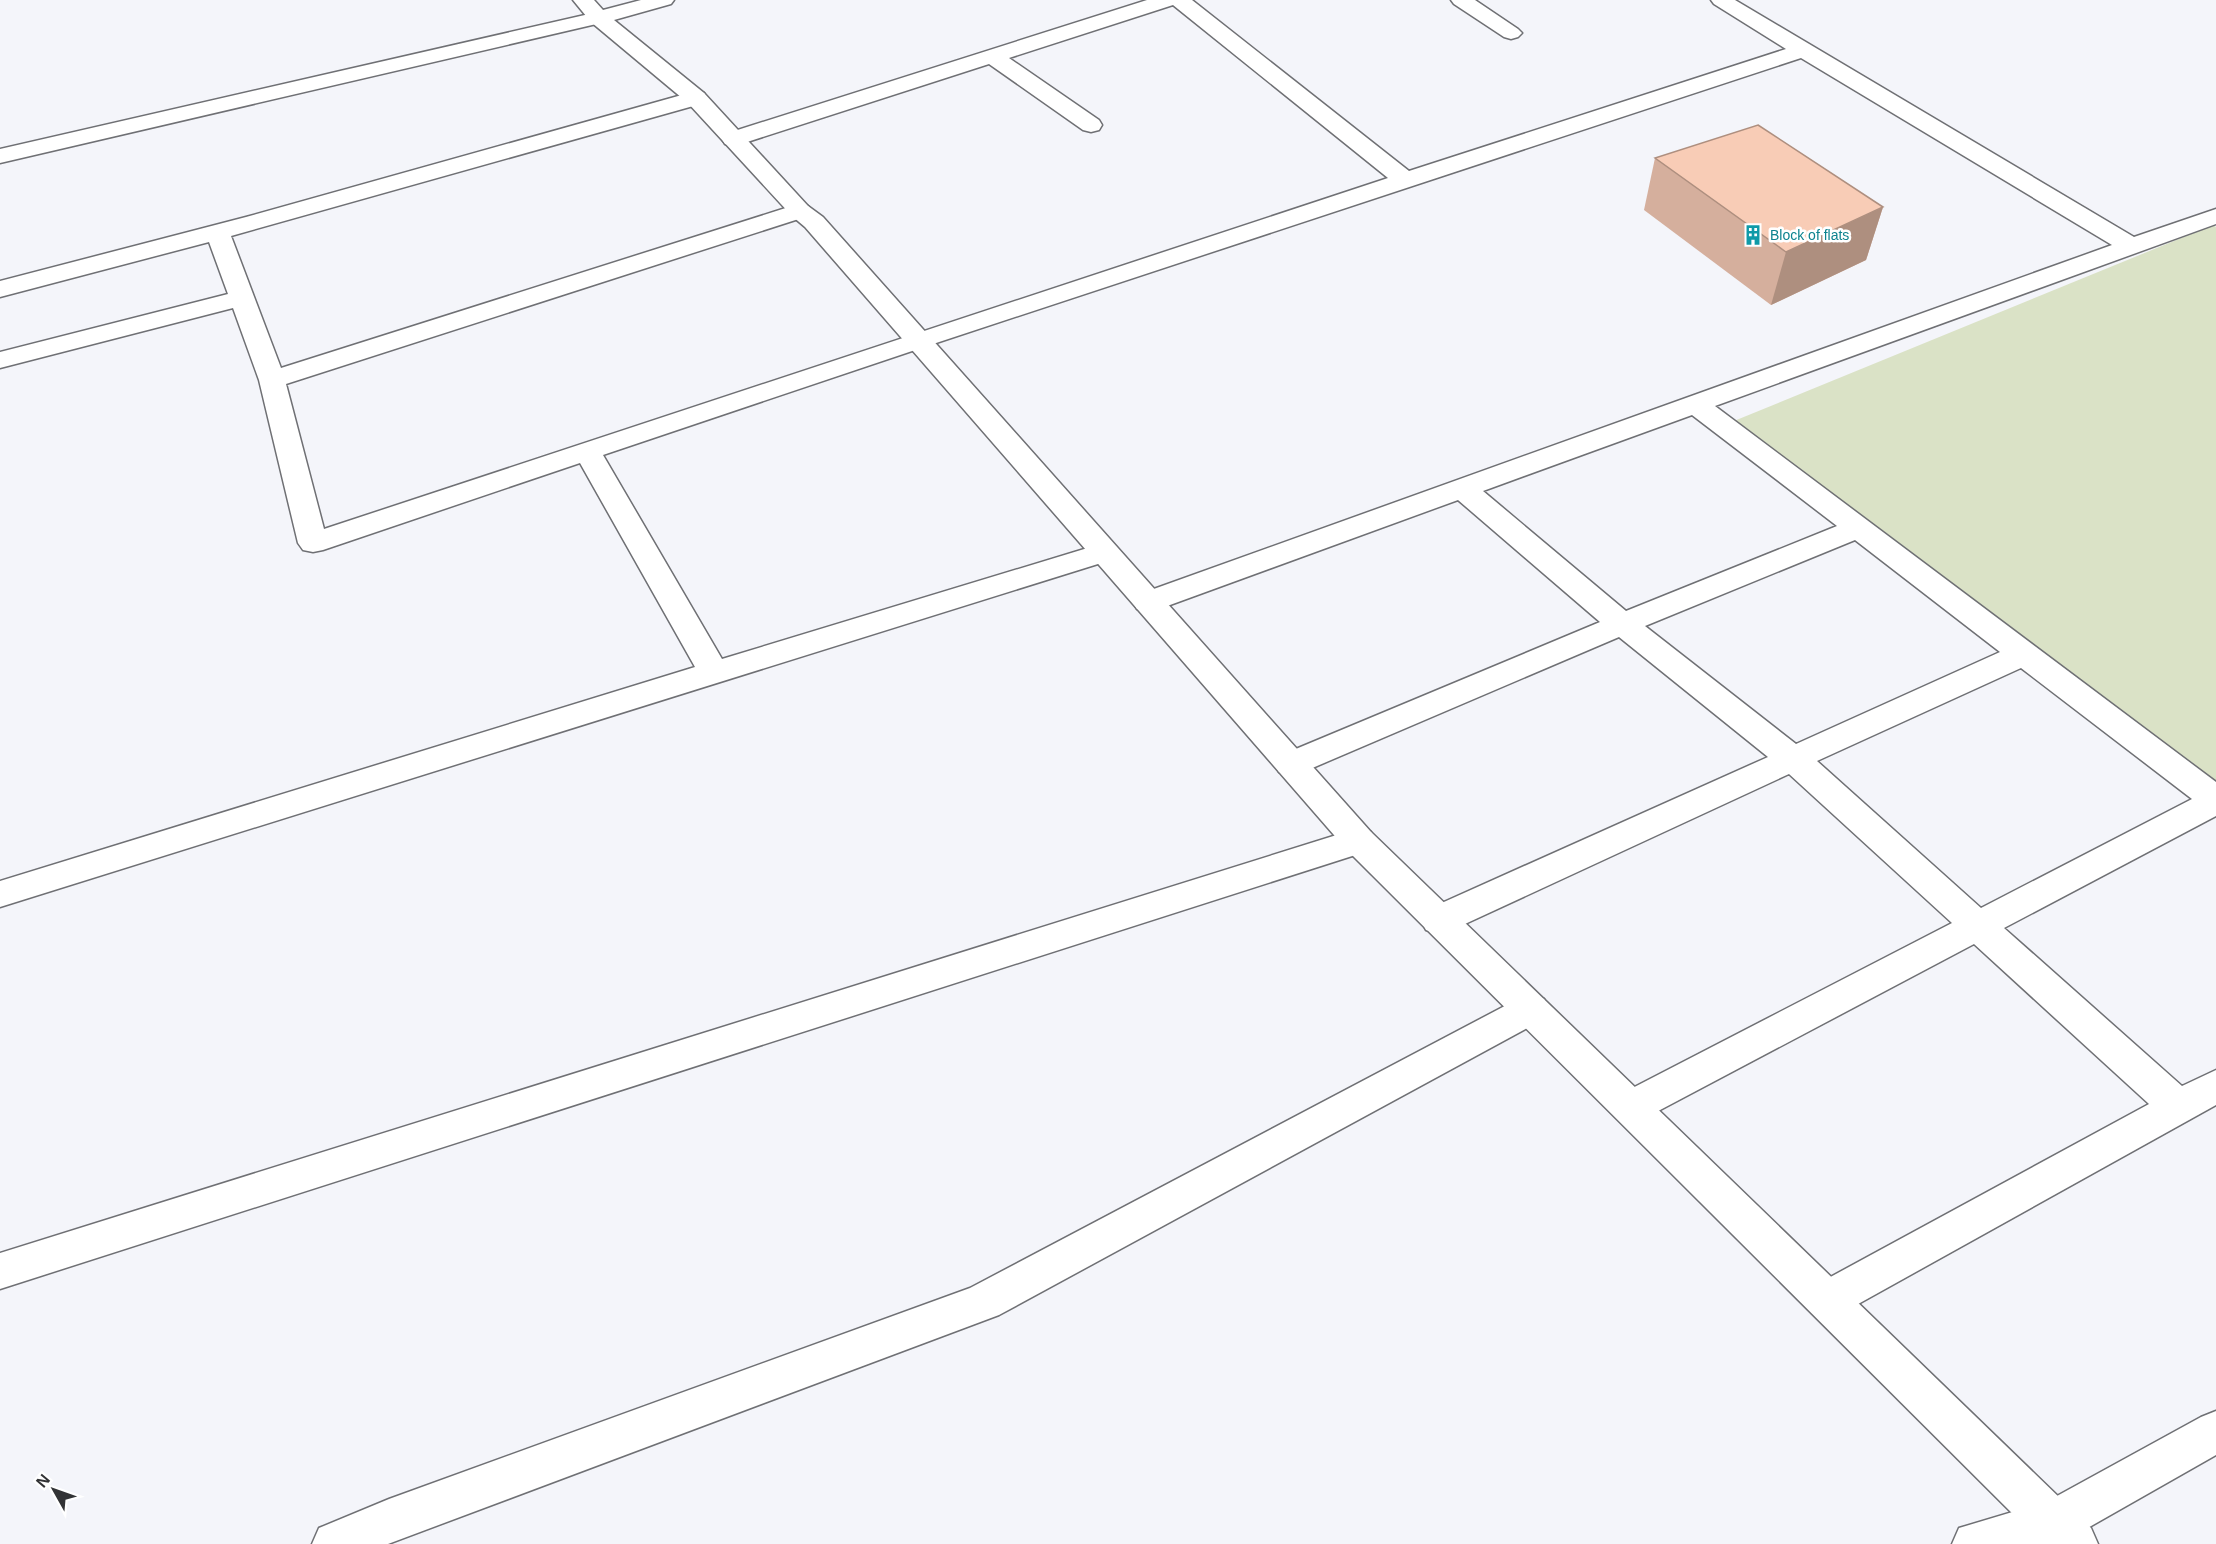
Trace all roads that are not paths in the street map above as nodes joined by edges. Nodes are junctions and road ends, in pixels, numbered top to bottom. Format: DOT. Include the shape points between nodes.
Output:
graph roads {
  1 [pos="664,0"];
  2 [pos="1168,0"];
  3 [pos="1179,0"];
  4 [pos="1461,0"];
  5 [pos="1721,0"];
  6 [pos="588,6"];
  7 [pos="1511,33"];
  8 [pos="1803,50"];
  9 [pos="992,56"];
  10 [pos="696,98"];
  11 [pos="1090,125"];
  12 [pos="733,138"];
  13 [pos="0,156"];
  14 [pos="1404,180"];
  15 [pos="800,211"];
  16 [pos="2216,216"];
  17 [pos="217,231"];
  18 [pos="2131,246"];
  19 [pos="0,289"];
  20 [pos="242,298"];
  21 [pos="918,340"];
  22 [pos="0,360"];
  23 [pos="272,380"];
  24 [pos="1695,404"];
  25 [pos="587,451"];
  26 [pos="1462,489"];
  27 [pos="1858,528"];
  28 [pos="1104,552"];
  29 [pos="1148,602"];
  30 [pos="1622,624"];
  31 [pos="2023,654"];
  32 [pos="714,673"];
  33 [pos="1793,759"];
  34 [pos="1291,764"];
  35 [pos="2216,800"];
  36 [pos="1359,841"];
  37 [pos="0,894"];
  38 [pos="1439,920"];
  39 [pos="1978,925"];
  40 [pos="1530,1009"];
  41 [pos="2216,1086"];
  42 [pos="2178,1106"];
  43 [pos="1631,1107"];
  44 [pos="0,1271"];
  45 [pos="1827,1300"];
  46 [pos="2216,1432"];
  47 [pos="2064,1533"];
  48 [pos="335,1544"];
  49 [pos="1975,1544"];
  1 -- 6 [label="street"];
  2 -- 9 [label="street"];
  3 -- 14 [label="street"];
  4 -- 7 [label="street"];
  5 -- 8 [label="street"];
  6 -- 10 [label="street"];
  6 -- 13 [label="street"];
  8 -- 14 [label="street"];
  8 -- 18 [label="street"];
  9 -- 11 [label="street"];
  9 -- 12 [label="street"];
  10 -- 12 [label="street"];
  10 -- 17 [label="street"];
  12 -- 15 [label="street"];
  14 -- 21 [label="street"];
  15 -- 21 [label="street"];
  15 -- 23 [label="street"];
  16 -- 18 [label="street"];
  17 -- 19 [label="street"];
  17 -- 20 [label="street"];
  18 -- 24 [label="street"];
  20 -- 22 [label="street"];
  20 -- 23 [label="street"];
  21 -- 25 [label="street"];
  21 -- 28 [label="street"];
  23 -- 25 [label="street" via="313,543"];
  24 -- 26 [label="street"];
  24 -- 27 [label="street"];
  25 -- 32 [label="street"];
  26 -- 29 [label="street"];
  26 -- 30 [label="street"];
  27 -- 30 [label="street"];
  27 -- 31 [label="street"];
  28 -- 29 [label="street"];
  28 -- 32 [label="street"];
  29 -- 34 [label="street"];
  30 -- 33 [label="street"];
  30 -- 34 [label="street"];
  31 -- 33 [label="street"];
  31 -- 35 [label="street"];
  32 -- 37 [label="street"];
  33 -- 38 [label="street"];
  33 -- 39 [label="street"];
  34 -- 36 [label="street"];
  35 -- 39 [label="street"];
  36 -- 38 [label="street"];
  36 -- 44 [label="street"];
  38 -- 40 [label="street"];
  39 -- 42 [label="street"];
  39 -- 43 [label="street"];
  40 -- 43 [label="street"];
  40 -- 48 [label="street" via="984,1302 400,1516"];
  41 -- 42 [label="street"];
  42 -- 45 [label="street"];
  43 -- 45 [label="street"];
  45 -- 47 [label="street"];
  46 -- 47 [label="street"];
  47 -- 49 [label="street"];
}
